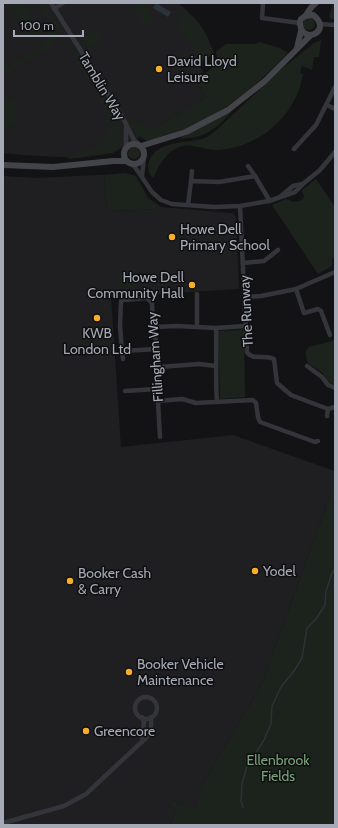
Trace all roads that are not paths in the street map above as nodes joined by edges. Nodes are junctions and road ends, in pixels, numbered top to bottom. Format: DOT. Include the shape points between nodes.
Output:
graph roads {
  1 [pos="51,3"];
  2 [pos="63,3"];
  3 [pos="263,3"];
  4 [pos="317,3"];
  5 [pos="54,9"];
  6 [pos="305,16"];
  7 [pos="317,18"];
  8 [pos="300,23"];
  9 [pos="320,24"];
  10 [pos="335,25"];
  11 [pos="302,31"];
  12 [pos="311,35"];
  13 [pos="297,48"];
  14 [pos="335,87"];
  15 [pos="327,105"];
  16 [pos="335,109"];
  17 [pos="126,128"];
  18 [pos="158,141"];
  19 [pos="140,145"];
  20 [pos="125,149"];
  21 [pos="294,149"];
  22 [pos="335,152"];
  23 [pos="144,155"];
  24 [pos="113,160"];
  25 [pos="128,162"];
  26 [pos="3,165"];
  27 [pos="248,166"];
  28 [pos="192,171"];
  29 [pos="142,176"];
  30 [pos="254,176"];
  31 [pos="191,181"];
  32 [pos="269,201"];
  33 [pos="188,205"];
  34 [pos="240,206"];
  35 [pos="278,250"];
  36 [pos="243,263"];
  37 [pos="334,271"];
  38 [pos="296,289"];
  39 [pos="197,294"];
  40 [pos="244,298"];
  41 [pos="245,326"];
  42 [pos="154,327"];
  43 [pos="197,327"];
  44 [pos="216,328"];
  45 [pos="330,335"];
  46 [pos="157,349"];
  47 [pos="122,351"];
  48 [pos="123,359"];
  49 [pos="216,366"];
  50 [pos="307,366"];
  51 [pos="159,367"];
  52 [pos="335,388"];
  53 [pos="156,389"];
  54 [pos="125,391"];
  55 [pos="158,401"];
  56 [pos="217,402"];
  57 [pos="335,407"];
  58 [pos="328,409"];
  59 [pos="328,416"];
  60 [pos="160,437"];
  61 [pos="318,441"];
  62 [pos="142,717"];
  63 [pos="151,717"];
  64 [pos="142,742"];
  65 [pos="3,823"];
  1 -- 5 [label="street, Tamblin Way"];
  2 -- 5 [label="street"];
  3 -- 8 [label="street" via="262,18"];
  4 -- 6 [label="street"];
  4 -- 7 [label="street"];
  5 -- 17 [label="street, Tamblin Way" via="123,118"];
  6 -- 7 [label="street" via="313,15"];
  6 -- 8 [label="street"];
  7 -- 9 [label="street"];
  8 -- 11 [label="street"];
  9 -- 10 [label="street"];
  9 -- 12 [label="street" via="318,32"];
  11 -- 12 [label="street"];
  11 -- 13 [label="street"];
  12 -- 13 [label="street"];
  13 -- 18 [label="street" via="265,81 228,110 186,132"];
  14 -- 15 [label="street"];
  15 -- 16 [label="street"];
  15 -- 21 [label="street" via="316,125"];
  17 -- 19 [label="street, Tamblin Way"];
  17 -- 20 [label="street, Tamblin Way"];
  18 -- 19 [label="street"];
  18 -- 23 [label="street"];
  19 -- 20 [label="street" via="132,144"];
  19 -- 23 [label="street"];
  20 -- 24 [label="street"];
  20 -- 25 [label="street" via="124,156"];
  22 -- 32 [label="street" via="320,170 295,192"];
  23 -- 25 [label="street" via="138,164"];
  23 -- 29 [label="street"];
  24 -- 25 [label="street"];
  24 -- 26 [label="street" via="53,167"];
  25 -- 29 [label="street"];
  27 -- 30 [label="street"];
  28 -- 31 [label="street"];
  29 -- 33 [label="street" via="152,192 161,200"];
  30 -- 31 [label="street" via="219,182"];
  30 -- 32 [label="street"];
  31 -- 33 [label="street"];
  32 -- 34 [label="street"];
  33 -- 34 [label="street"];
  34 -- 36 [label="street, The Runway"];
  35 -- 36 [label="street" via="264,261"];
  36 -- 40 [label="street, The Runway"];
  37 -- 38 [label="street"];
  38 -- 40 [label="street"];
  38 -- 45 [label="street" via="304,313 318,309 321,311"];
  39 -- 43 [label="street"];
  40 -- 41 [label="street, The Runway"];
  41 -- 44 [label="street"];
  41 -- 58 [label="street, The Runway" via="249,355 272,357 275,360 277,383 291,395"];
  42 -- 43 [label="street"];
  42 -- 46 [label="street, Fillingham Way"];
  42 -- 47 [label="street, Fillingham Way" via="152,303 147,298 121,301 119,317"];
  43 -- 44 [label="street"];
  44 -- 49 [label="street"];
  46 -- 47 [label="street"];
  46 -- 51 [label="street, Fillingham Way"];
  47 -- 48 [label="street"];
  49 -- 51 [label="street" via="198,364"];
  49 -- 56 [label="street"];
  50 -- 52 [label="street"];
  51 -- 53 [label="street, Fillingham Way"];
  53 -- 54 [label="street"];
  53 -- 55 [label="street, Fillingham Way"];
  55 -- 56 [label="street" via="182,399 196,403"];
  55 -- 60 [label="street, Fillingham Way"];
  56 -- 61 [label="street" via="253,400 256,402 260,422"];
  57 -- 58 [label="street"];
  58 -- 59 [label="street"];
  62 -- 63 [label="street"];
  62 -- 63 [label="street" via="136,713 135,706 139,699 145,697 152,699 156,705 156,712"];
  62 -- 64 [label="street"];
  63 -- 64 [label="street" via="151,728"];
  64 -- 65 [label="street" via="80,797 64,806"];
}
